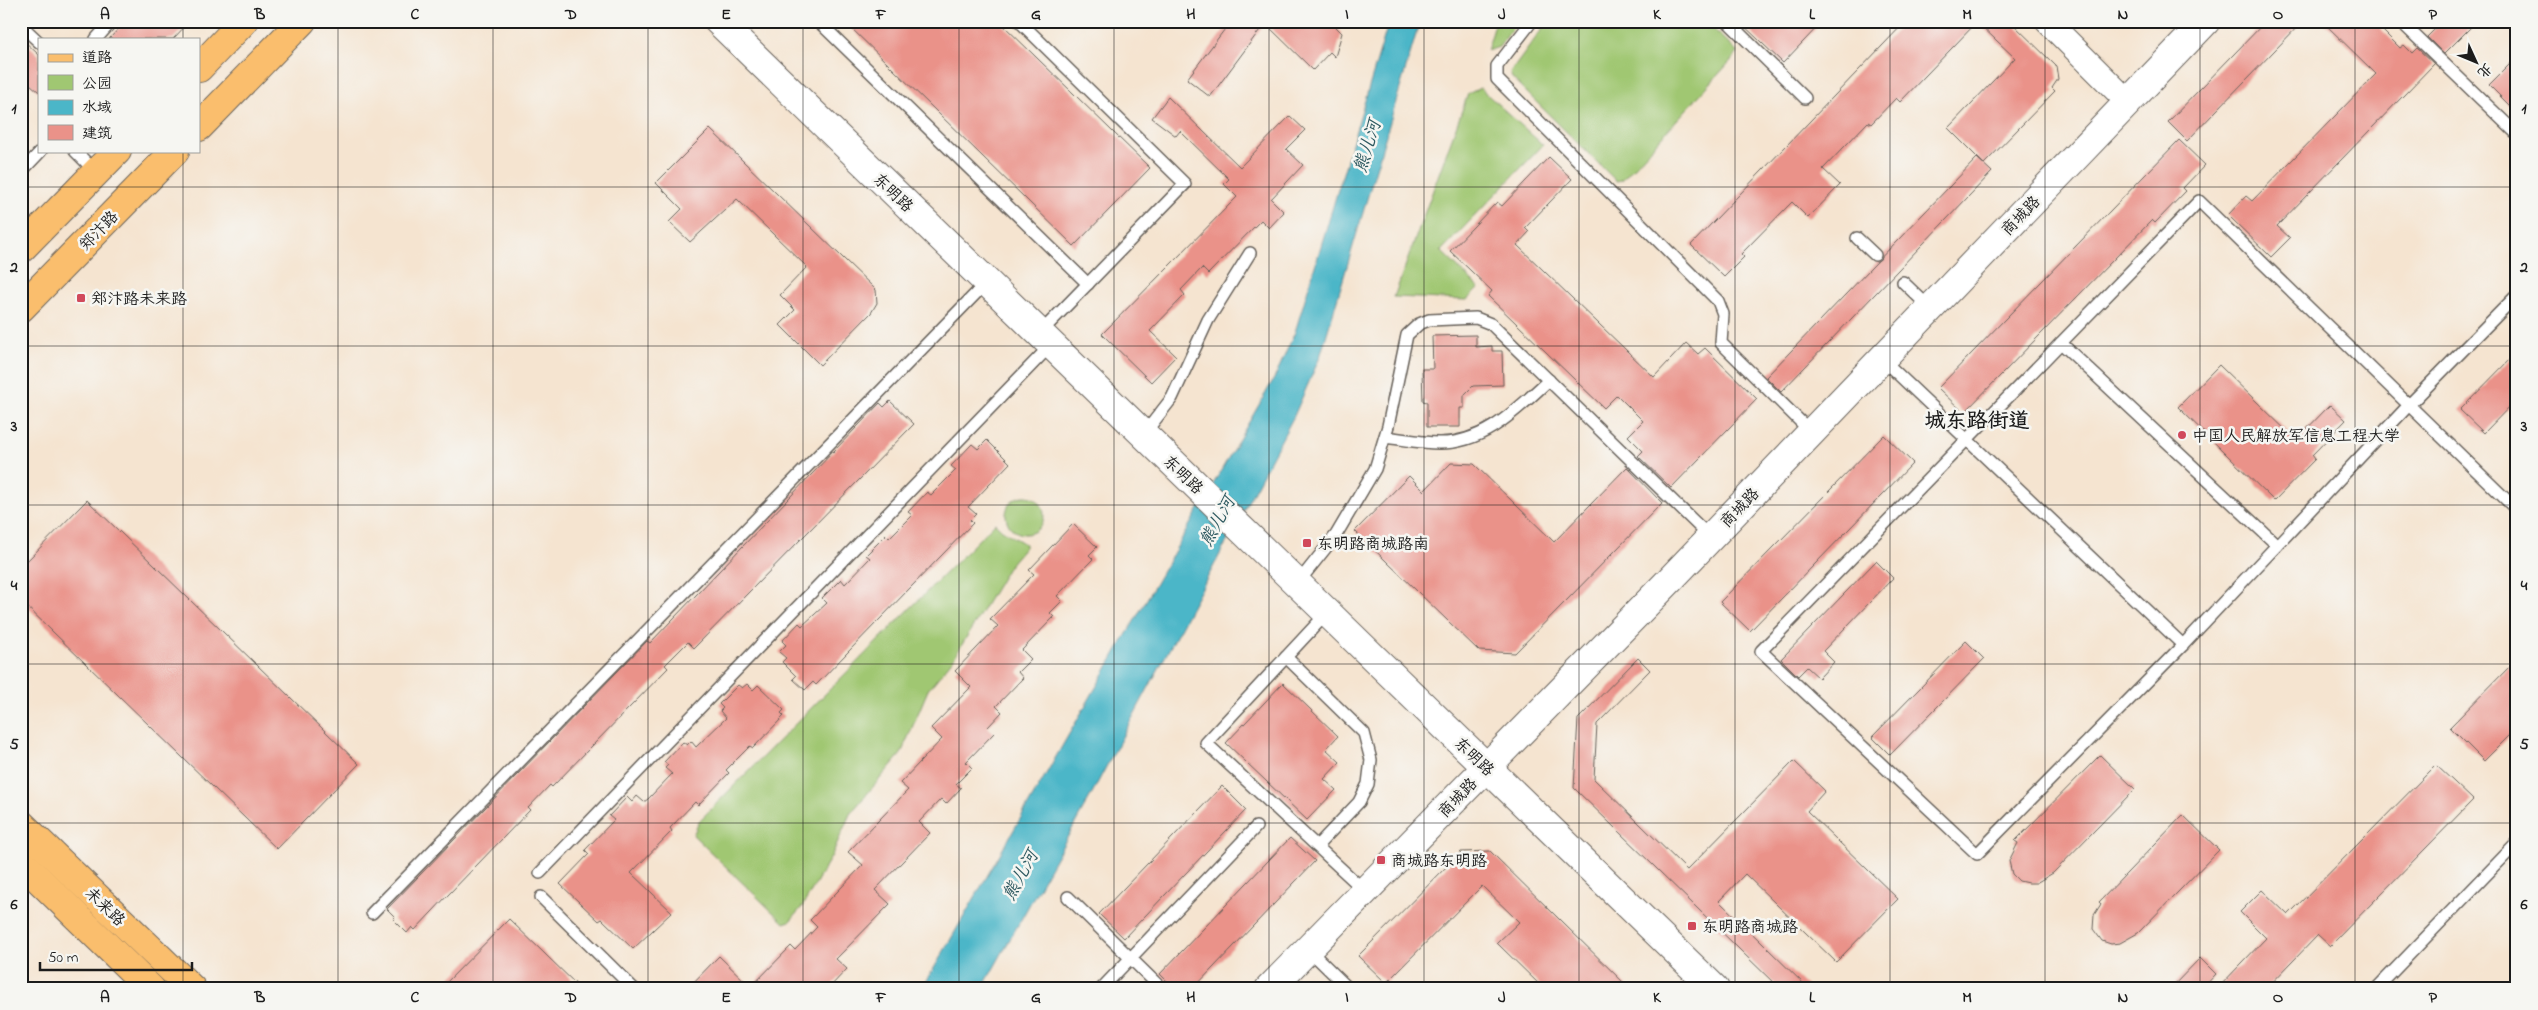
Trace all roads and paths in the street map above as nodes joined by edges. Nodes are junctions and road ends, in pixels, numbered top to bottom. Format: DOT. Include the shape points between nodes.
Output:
graph roads {
  1 [pos="112,21"];
  2 [pos="244,21"];
  3 [pos="302,21"];
  4 [pos="718,21"];
  5 [pos="818,21"];
  6 [pos="1019,21"];
  7 [pos="1532,21"];
  8 [pos="1727,21"];
  9 [pos="2047,21"];
  10 [pos="2206,21"];
  11 [pos="2400,21"];
  12 [pos="21,25"];
  13 [pos="97,38"];
  14 [pos="38,41"];
  15 [pos="200,67"];
  16 [pos="1805,98"];
  17 [pos="2128,102"];
  18 [pos="200,126"];
  19 [pos="2517,134"];
  20 [pos="40,152"];
  21 [pos="75,152"];
  22 [pos="116,152"];
  23 [pos="174,152"];
  24 [pos="21,172"];
  25 [pos="96,172"];
  26 [pos="1857,238"];
  27 [pos="21,249"];
  28 [pos="1250,253"];
  29 [pos="1875,255"];
  30 [pos="987,282"];
  31 [pos="1903,282"];
  32 [pos="1088,284"];
  33 [pos="2517,295"];
  34 [pos="21,308"];
  35 [pos="1930,308"];
  36 [pos="1045,339"];
  37 [pos="2061,343"];
  38 [pos="1882,359"];
  39 [pos="1549,380"];
  40 [pos="2409,405"];
  41 [pos="1811,432"];
  42 [pos="1144,435"];
  43 [pos="1385,438"];
  44 [pos="1966,440"];
  45 [pos="2517,510"];
  46 [pos="1710,537"];
  47 [pos="2277,545"];
  48 [pos="1297,584"];
  49 [pos="1327,613"];
  50 [pos="2183,645"];
  51 [pos="1286,657"];
  52 [pos="1486,767"];
  53 [pos="21,824"];
  54 [pos="1256,827"];
  55 [pos="2517,843"];
  56 [pos="1317,846"];
  57 [pos="21,862"];
  58 [pos="540,873"];
  59 [pos="1365,891"];
  60 [pos="540,897"];
  61 [pos="1068,897"];
  62 [pos="372,913"];
  63 [pos="1308,949"];
  64 [pos="1131,958"];
  65 [pos="151,989"];
  66 [pos="192,989"];
  67 [pos="634,989"];
  68 [pos="1102,989"];
  69 [pos="1162,989"];
  70 [pos="1269,989"];
  71 [pos="1349,989"];
  72 [pos="1715,989"];
  73 [pos="2376,989"];
  1 -- 13 [label="lane"];
  2 -- 15 [label="main road"];
  3 -- 18 [label="main road"];
  4 -- 30 [label="street, 东明路"];
  5 -- 32 [label="lane"];
  6 -- 32 [label="lane" via="1185,184"];
  7 -- 41 [label="lane" via="1497,66 1497,79 1718,301 1723,314 1721,343"];
  8 -- 16 [label="lane"];
  9 -- 17 [label="street"];
  10 -- 17 [label="street, 商城路"];
  11 -- 19 [label="lane"];
  12 -- 14 [label="lane"];
  17 -- 35 [label="street, 商城路"];
  20 -- 24 [label="lane"];
  21 -- 25 [label="lane"];
  22 -- 25 [label="main road"];
  23 -- 34 [label="main road, 郑汴路"];
  25 -- 27 [label="main road"];
  26 -- 29 [label="lane"];
  28 -- 42 [label="lane" via="1208,320 1172,398"];
  30 -- 36 [label="street, 东明路"];
  30 -- 62 [label="lane"];
  31 -- 35 [label="lane"];
  32 -- 36 [label="lane"];
  33 -- 40 [label="lane"];
  35 -- 38 [label="street, 商城路"];
  36 -- 42 [label="street, 东明路"];
  36 -- 58 [label="lane"];
  37 -- 40 [label="lane" via="2199,201"];
  37 -- 44 [label="lane"];
  37 -- 47 [label="lane"];
  38 -- 41 [label="street, 商城路"];
  38 -- 44 [label="lane"];
  39 -- 43 [label="lane" via="1501,423 1471,438 1440,443"];
  39 -- 43 [label="lane" via="1491,324 1476,318 1429,320 1407,335"];
  39 -- 46 [label="lane"];
  40 -- 45 [label="lane"];
  40 -- 47 [label="lane"];
  41 -- 46 [label="street, 商城路"];
  42 -- 48 [label="street, 东明路"];
  43 -- 48 [label="lane" via="1375,469 1336,535"];
  44 -- 50 [label="lane"];
  44 -- 50 [label="lane" via="1761,651 1977,854"];
  46 -- 52 [label="street, 商城路"];
  47 -- 50 [label="lane"];
  48 -- 49 [label="street, 东明路"];
  49 -- 51 [label="lane"];
  49 -- 52 [label="street, 东明路"];
  51 -- 56 [label="lane" via="1364,733 1372,760 1368,784 1359,802"];
  51 -- 56 [label="lane" via="1206,743"];
  52 -- 59 [label="street, 商城路"];
  52 -- 72 [label="street, 东明路"];
  53 -- 66 [label="main road, 未来路"];
  54 -- 64 [label="lane"];
  55 -- 73 [label="lane"];
  56 -- 59 [label="lane"];
  57 -- 65 [label="main road, 未来路"];
  59 -- 63 [label="street, 商城路"];
  60 -- 67 [label="lane"];
  61 -- 64 [label="lane"];
  63 -- 70 [label="street, 商城路"];
  63 -- 71 [label="lane"];
  64 -- 68 [label="lane"];
  64 -- 69 [label="lane"];
}
